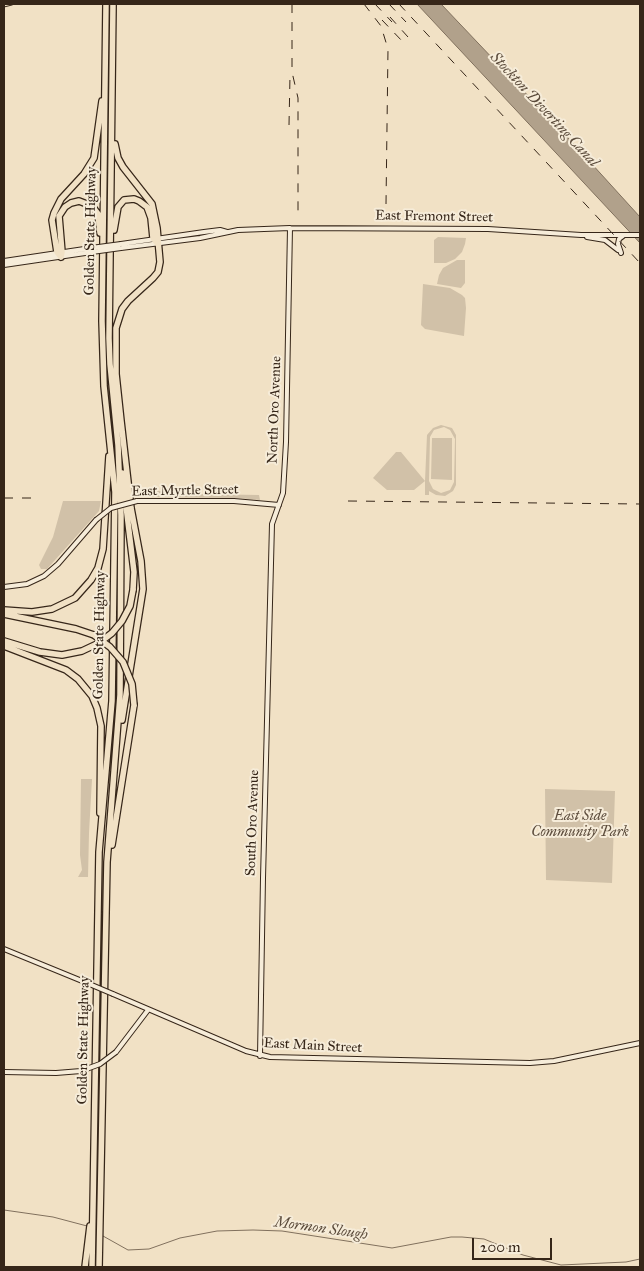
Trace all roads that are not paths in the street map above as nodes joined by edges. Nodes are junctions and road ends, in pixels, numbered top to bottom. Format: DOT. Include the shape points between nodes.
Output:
graph roads {
  1 [pos="106,4"];
  2 [pos="113,4"];
  3 [pos="105,76"];
  4 [pos="112,104"];
  5 [pos="290,228"];
  6 [pos="568,234"];
  7 [pos="625,235"];
  8 [pos="640,235"];
  9 [pos="156,240"];
  10 [pos="110,246"];
  11 [pos="60,254"];
  12 [pos="4,261"];
  13 [pos="103,264"];
  14 [pos="4,266"];
  15 [pos="110,442"];
  16 [pos="118,460"];
  17 [pos="278,505"];
  18 [pos="4,587"];
  19 [pos="270,591"];
  20 [pos="4,610"];
  21 [pos="4,614"];
  22 [pos="4,642"];
  23 [pos="4,646"];
  24 [pos="118,731"];
  25 [pos="99,852"];
  26 [pos="105,907"];
  27 [pos="4,950"];
  28 [pos="148,1010"];
  29 [pos="640,1043"];
  30 [pos="260,1056"];
  31 [pos="4,1072"];
  32 [pos="90,1234"];
  33 [pos="85,1267"];
  34 [pos="92,1267"];
  35 [pos="99,1267"];
  1 -- 3 [label="highway, Golden State Highway"];
  2 -- 4 [label="highway, Golden State Highway"];
  3 -- 11 [label="highway" via="94,158 54,212 52,220"];
  3 -- 13 [label="highway, Golden State Highway"];
  4 -- 9 [label="highway" via="118,158 152,204"];
  4 -- 10 [label="highway, Golden State Highway"];
  5 -- 6 [label="street, East Fremont Street" via="496,229"];
  5 -- 9 [label="street, East Fremont Street"];
  5 -- 17 [label="street, North Oro Avenue" via="286,442 283,493"];
  6 -- 7 [label="street, East Fremont Street"];
  6 -- 7 [label="street" via="603,239 619,252 620,238"];
  7 -- 8 [label="street, East Fremont Street"];
  9 -- 10 [label="highway" via="147,207 139,200 129,198 118,207"];
  9 -- 11 [label="street, East Fremont Street, bridge"];
  9 -- 24 [label="highway" via="160,262 158,272 122,309 116,328 121,421 143,589"];
  10 -- 16 [label="highway, Golden State Highway" via="110,364"];
  11 -- 12 [label="street, East Fremont Street"];
  11 -- 13 [label="highway" via="60,213 71,203 79,201 92,206 98,214"];
  11 -- 14 [label="street, East Fremont Street"];
  13 -- 15 [label="highway, Golden State Highway" via="102,347"];
  15 -- 20 [label="highway" via="103,549 91,580 75,598 52,609 32,612"];
  15 -- 25 [label="highway, Golden State Highway" via="115,492 112,701"];
  16 -- 22 [label="highway, bridge" via="134,572 130,606 122,620 99,643 62,655"];
  16 -- 24 [label="highway, Golden State Highway" via="121,515"];
  17 -- 18 [label="street, East Myrtle Street, bridge" via="234,501 137,501 111,508 44,576 21,586"];
  17 -- 19 [label="street, North Oro Avenue" via="272,524"];
  19 -- 30 [label="street, South Oro Avenue"];
  21 -- 26 [label="highway, bridge" via="94,635 110,646 123,662 132,684 134,706"];
  23 -- 25 [label="highway" via="66,670 83,684 95,702 101,732"];
  24 -- 26 [label="highway, Golden State Highway"];
  25 -- 32 [label="highway, Golden State Highway"];
  26 -- 35 [label="highway, Golden State Highway"];
  27 -- 28 [label="street, East Main Street, bridge"];
  28 -- 30 [label="street, East Main Street"];
  28 -- 31 [label="street, bridge" via="116,1052 100,1064 81,1071"];
  29 -- 30 [label="street, East Main Street" via="530,1063"];
  32 -- 33 [label="highway"];
  32 -- 34 [label="highway, Golden State Highway"];
}
